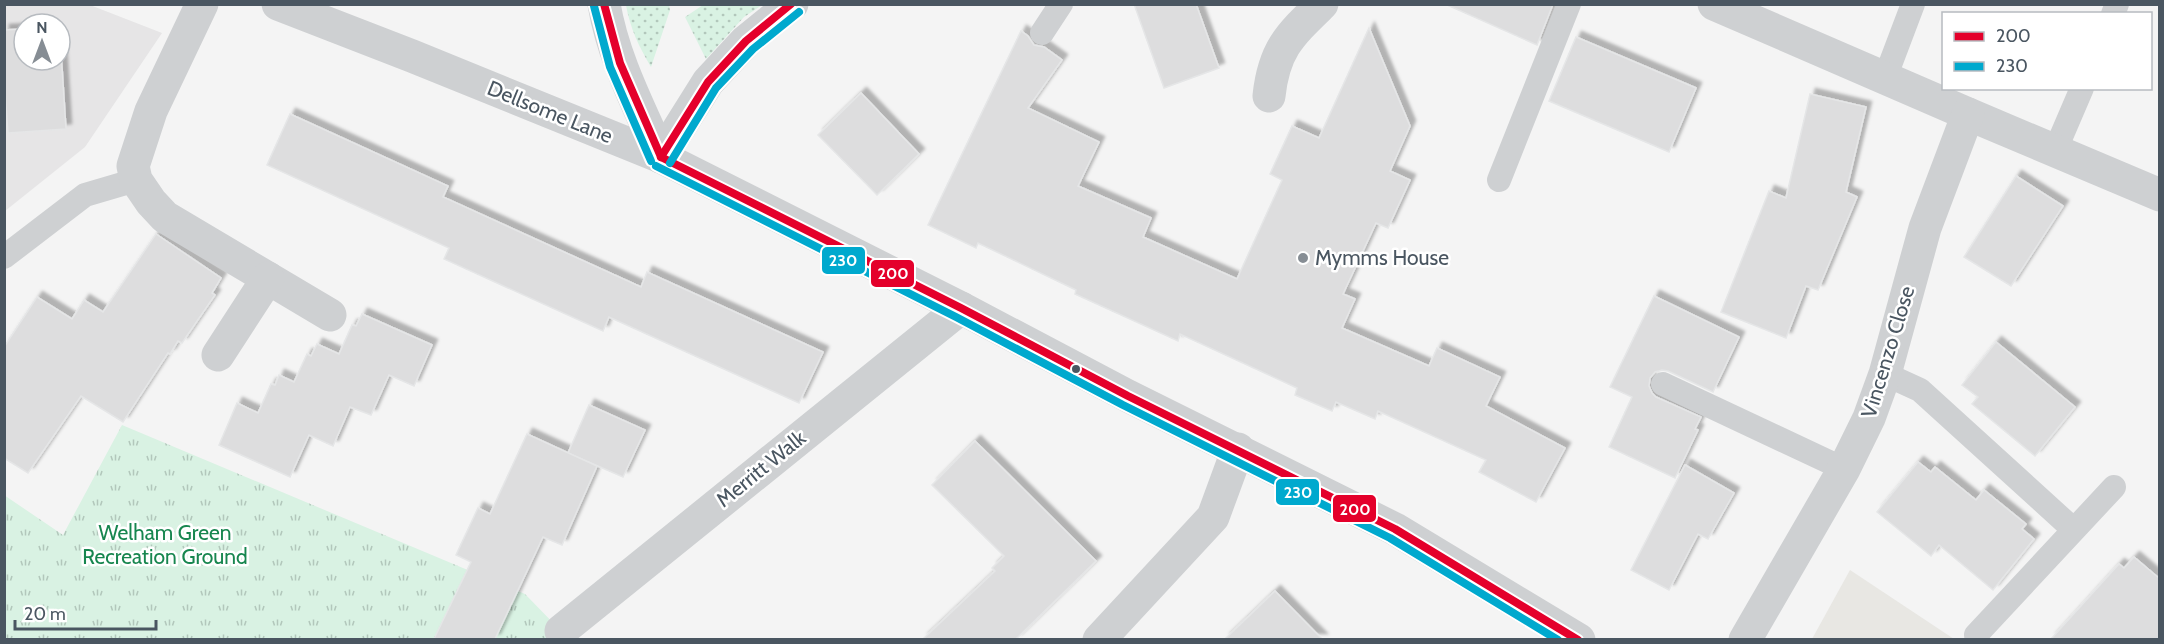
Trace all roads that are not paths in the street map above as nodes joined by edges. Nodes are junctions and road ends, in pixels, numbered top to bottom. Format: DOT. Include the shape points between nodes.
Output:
graph roads {
  1 [pos="202,4"];
  2 [pos="278,4"];
  3 [pos="604,4"];
  4 [pos="792,4"];
  5 [pos="1061,4"];
  6 [pos="1569,4"];
  7 [pos="1714,4"];
  8 [pos="1913,4"];
  9 [pos="1313,7"];
  10 [pos="1042,33"];
  11 [pos="1885,78"];
  12 [pos="2081,90"];
  13 [pos="1269,96"];
  14 [pos="1968,114"];
  15 [pos="2055,151"];
  16 [pos="661,157"];
  17 [pos="136,180"];
  18 [pos="1499,180"];
  19 [pos="2160,195"];
  20 [pos="4,257"];
  21 [pos="268,278"];
  22 [pos="962,308"];
  23 [pos="330,315"];
  24 [pos="218,355"];
  25 [pos="1885,374"];
  26 [pos="1663,384"];
  27 [pos="1238,449"];
  28 [pos="1844,469"];
  29 [pos="2114,487"];
  30 [pos="2073,529"];
  31 [pos="561,631"];
  32 [pos="1976,635"];
  33 [pos="1099,639"];
  34 [pos="1579,639"];
  35 [pos="1744,639"];
  1 -- 17 [label="street" via="151,111 133,166"];
  2 -- 16 [label="street, Dellsome Lane"];
  3 -- 16 [label="street" via="619,59"];
  4 -- 16 [label="street" via="746,41 708,82"];
  5 -- 10 [label="lane"];
  6 -- 18 [label="lane"];
  7 -- 11 [label="street"];
  8 -- 11 [label="lane"];
  9 -- 13 [label="street" via="1277,56"];
  11 -- 14 [label="street"];
  12 -- 15 [label="lane"];
  14 -- 15 [label="street"];
  14 -- 25 [label="street, Vincenzo Close" via="1925,228"];
  15 -- 19 [label="street"];
  16 -- 22 [label="street, Dellsome Lane"];
  17 -- 20 [label="lane" via="85,195"];
  17 -- 21 [label="street" via="165,217"];
  21 -- 23 [label="street"];
  21 -- 24 [label="street"];
  22 -- 27 [label="street, Dellsome Lane"];
  22 -- 31 [label="street, Merritt Walk"];
  25 -- 28 [label="street, Vincenzo Close"];
  25 -- 30 [label="lane" via="1920,390"];
  26 -- 28 [label="lane"];
  27 -- 33 [label="street" via="1213,517"];
  27 -- 34 [label="street, Dellsome Lane" via="1395,529"];
  28 -- 35 [label="street, Vincenzo Close"];
  29 -- 30 [label="lane"];
  30 -- 32 [label="lane"];
}
